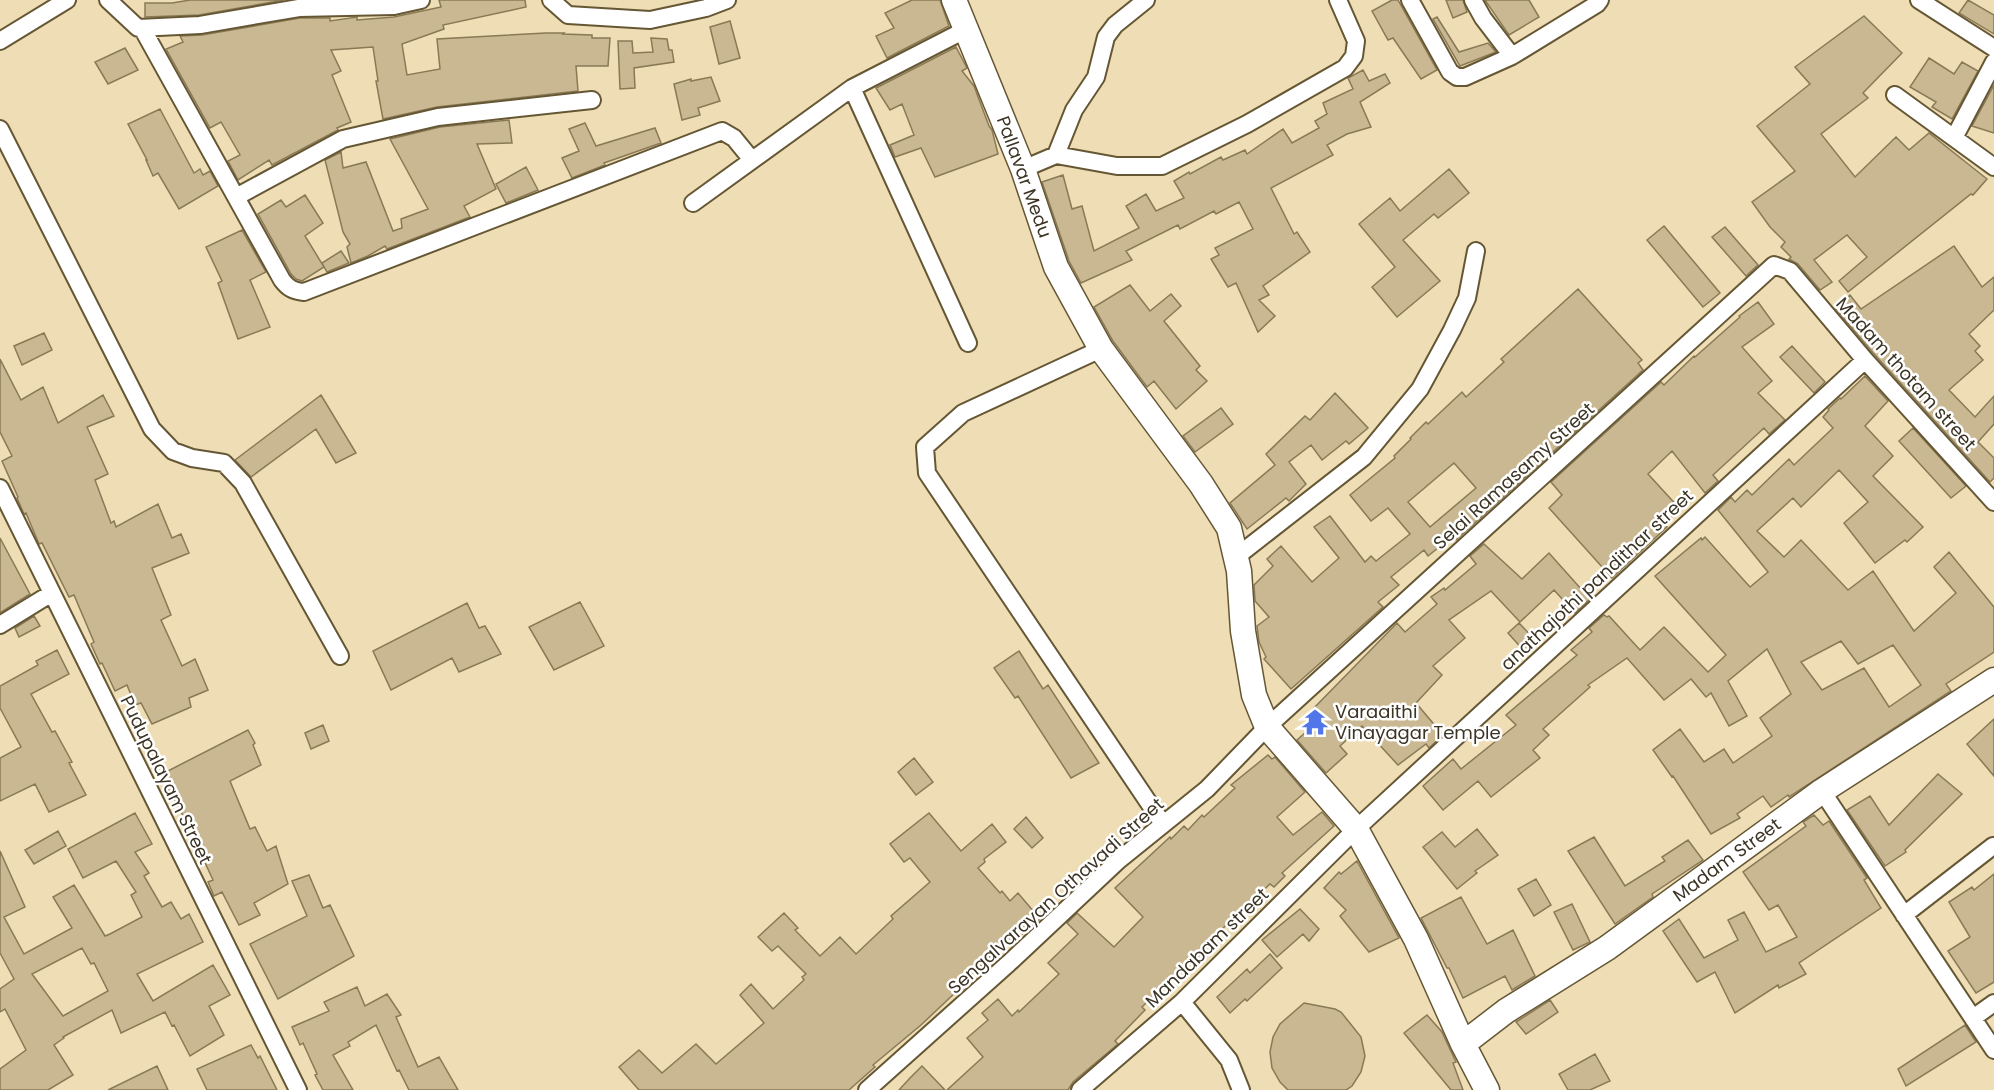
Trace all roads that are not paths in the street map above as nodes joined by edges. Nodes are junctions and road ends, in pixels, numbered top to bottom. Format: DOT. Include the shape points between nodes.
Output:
graph roads {
  1 [pos="67,0"];
  2 [pos="108,0"];
  3 [pos="421,0"];
  4 [pos="551,0"];
  5 [pos="727,0"];
  6 [pos="954,0"];
  7 [pos="1146,0"];
  8 [pos="1338,0"];
  9 [pos="1410,0"];
  10 [pos="1473,0"];
  11 [pos="1600,0"];
  12 [pos="1919,0"];
  13 [pos="142,28"];
  14 [pos="967,29"];
  15 [pos="0,41"];
  16 [pos="1994,48"];
  17 [pos="1512,56"];
  18 [pos="1994,62"];
  19 [pos="852,88"];
  20 [pos="1894,95"];
  21 [pos="592,100"];
  22 [pos="0,129"];
  23 [pos="1954,138"];
  24 [pos="1056,155"];
  25 [pos="752,160"];
  26 [pos="1994,167"];
  27 [pos="1023,169"];
  28 [pos="236,197"];
  29 [pos="693,203"];
  30 [pos="1476,252"];
  31 [pos="1790,271"];
  32 [pos="968,344"];
  33 [pos="1101,349"];
  34 [pos="1865,360"];
  35 [pos="0,488"];
  36 [pos="1994,502"];
  37 [pos="1236,557"];
  38 [pos="52,593"];
  39 [pos="0,625"];
  40 [pos="340,656"];
  41 [pos="1994,680"];
  42 [pos="1268,727"];
  43 [pos="1822,791"];
  44 [pos="1163,824"];
  45 [pos="1356,829"];
  46 [pos="1993,846"];
  47 [pos="1904,915"];
  48 [pos="1182,1002"];
  49 [pos="1994,1003"];
  50 [pos="1973,1018"];
  51 [pos="1463,1044"];
  52 [pos="1994,1050"];
  53 [pos="298,1090"];
  54 [pos="867,1090"];
  55 [pos="1080,1090"];
  56 [pos="1241,1090"];
  57 [pos="1487,1090"];
  1 -- 15 [label="street"];
  2 -- 13 [label="street"];
  3 -- 13 [label="street" via="394,6 299,8 200,25"];
  4 -- 5 [label="street" via="568,15 650,20"];
  6 -- 14 [label="street, Pallavar Medu"];
  7 -- 24 [label="street" via="1106,37 1096,77 1074,110"];
  8 -- 24 [label="street" via="1356,41 1354,56 1345,68 1247,124 1162,166 1117,166"];
  9 -- 17 [label="street" via="1450,72 1457,77"];
  10 -- 17 [label="street"];
  11 -- 17 [label="street"];
  12 -- 16 [label="street"];
  13 -- 28 [label="street"];
  14 -- 19 [label="street"];
  14 -- 27 [label="street, Pallavar Medu"];
  18 -- 23 [label="street"];
  19 -- 25 [label="street"];
  19 -- 32 [label="street"];
  20 -- 23 [label="street"];
  21 -- 28 [label="street" via="438,117 342,139"];
  22 -- 40 [label="street" via="152,429 172,451 224,462 243,483"];
  23 -- 26 [label="street"];
  24 -- 27 [label="street"];
  25 -- 28 [label="street" via="722,130 304,292 288,287 282,280"];
  25 -- 29 [label="street"];
  27 -- 33 [label="street, Pallavar Medu" via="1056,267"];
  30 -- 37 [label="street" via="1467,298 1420,389 1364,457"];
  31 -- 34 [label="street, Madam thotam street"];
  31 -- 42 [label="street, Selai Ramasamy Street" via="1774,265"];
  33 -- 37 [label="street, Pallavar Medu" via="1201,484 1228,528"];
  33 -- 44 [label="street" via="963,413 925,447 927,472"];
  34 -- 36 [label="street, Madam thotam street"];
  34 -- 45 [label="street, anathajothi pandithar street"];
  35 -- 38 [label="street, Pudupalayam Street"];
  37 -- 42 [label="street, Pallavar Medu" via="1254,695"];
  38 -- 39 [label="street"];
  38 -- 53 [label="street, Pudupalayam Street"];
  41 -- 43 [label="street, Madam Street"];
  42 -- 44 [label="street, Sengalvarayan Othavadi Street" via="1207,789"];
  42 -- 45 [label="street, Pallavar Medu"];
  43 -- 47 [label="street"];
  43 -- 51 [label="street, Madam Street" via="1607,948 1506,1011"];
  44 -- 54 [label="street, Sengalvarayan Othavadi Street"];
  45 -- 48 [label="street, Mandabam street"];
  45 -- 51 [label="street, Pallavar Medu" via="1416,939"];
  46 -- 47 [label="street"];
  47 -- 50 [label="street"];
  48 -- 55 [label="street, Mandabam street"];
  48 -- 56 [label="street" via="1229,1060"];
  49 -- 50 [label="street"];
  50 -- 52 [label="street"];
  51 -- 57 [label="street, Pallavar Medu"];
}
